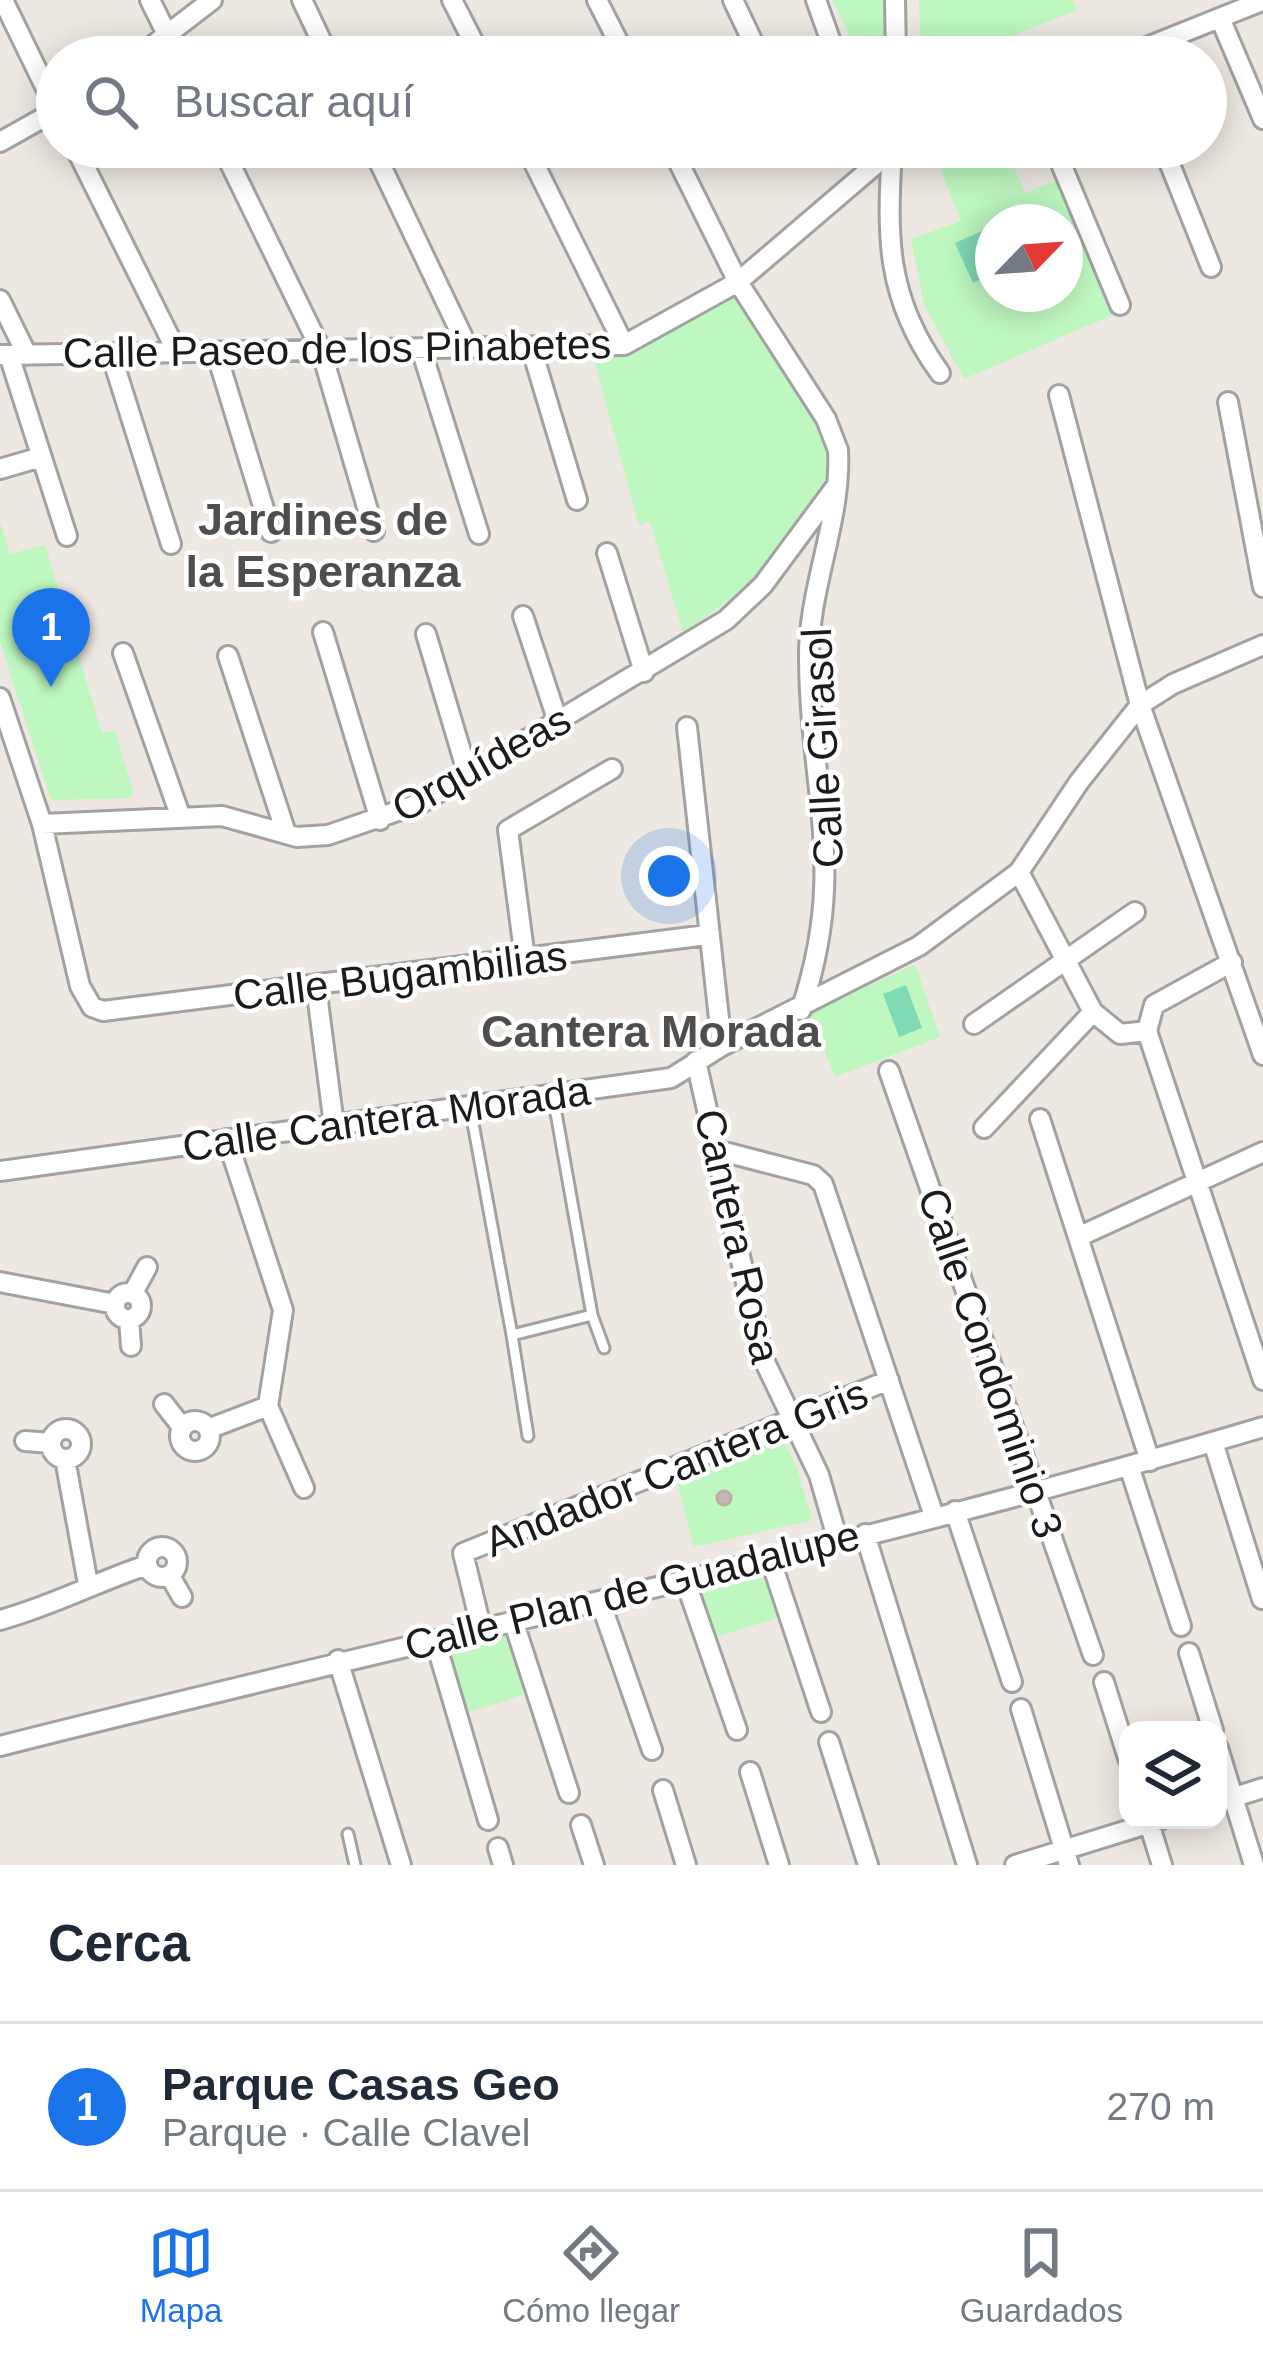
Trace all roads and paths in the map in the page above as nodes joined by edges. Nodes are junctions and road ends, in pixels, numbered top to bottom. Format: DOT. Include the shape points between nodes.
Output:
graph roads {
  1 [pos="3,0"];
  2 [pos="150,0"];
  3 [pos="212,0"];
  4 [pos="302,0"];
  5 [pos="452,0"];
  6 [pos="597,0"];
  7 [pos="733,0"];
  8 [pos="816,0"];
  9 [pos="895,0"];
  10 [pos="1262,1"];
  11 [pos="1220,18"];
  12 [pos="167,36"];
  13 [pos="170,36"];
  14 [pos="319,36"];
  15 [pos="470,36"];
  16 [pos="615,36"];
  17 [pos="750,36"];
  18 [pos="829,36"];
  19 [pos="896,36"];
  20 [pos="1175,36"];
  21 [pos="36,68"];
  22 [pos="1263,119"];
  23 [pos="36,122"];
  24 [pos="0,142"];
  25 [pos="85,168"];
  26 [pos="232,168"];
  27 [pos="382,168"];
  28 [pos="536,168"];
  29 [pos="681,168"];
  30 [pos="870,168"];
  31 [pos="893,168"];
  32 [pos="1063,168"];
  33 [pos="1171,168"];
  34 [pos="1211,267"];
  35 [pos="738,282"];
  36 [pos="0,300"];
  37 [pos="1120,305"];
  38 [pos="624,345"];
  39 [pos="531,347"];
  40 [pos="468,348"];
  41 [pos="421,349"];
  42 [pos="321,350"];
  43 [pos="177,352"];
  44 [pos="216,352"];
  45 [pos="110,353"];
  46 [pos="12,355"];
  47 [pos="940,373"];
  48 [pos="1059,395"];
  49 [pos="1228,401"];
  50 [pos="41,457"];
  51 [pos="0,469"];
  52 [pos="837,485"];
  53 [pos="577,500"];
  54 [pos="374,531"];
  55 [pos="271,532"];
  56 [pos="479,534"];
  57 [pos="67,536"];
  58 [pos="171,544"];
  59 [pos="607,553"];
  60 [pos="1263,587"];
  61 [pos="523,616"];
  62 [pos="323,632"];
  63 [pos="426,634"];
  64 [pos="1263,645"];
  65 [pos="123,653"];
  66 [pos="228,656"];
  67 [pos="644,672"];
  68 [pos="0,698"];
  69 [pos="1141,705"];
  70 [pos="558,722"];
  71 [pos="688,728"];
  72 [pos="612,770"];
  73 [pos="468,775"];
  74 [pos="180,815"];
  75 [pos="380,820"];
  76 [pos="42,824"];
  77 [pos="286,833"];
  78 [pos="1019,872"];
  79 [pos="1135,912"];
  80 [pos="707,935"];
  81 [pos="525,959"];
  82 [pos="1066,960"];
  83 [pos="1232,962"];
  84 [pos="316,986"];
  85 [pos="801,1010"];
  86 [pos="1093,1012"];
  87 [pos="974,1024"];
  88 [pos="1147,1031"];
  89 [pos="722,1046"];
  90 [pos="1263,1054"];
  91 [pos="696,1061"];
  92 [pos="889,1071"];
  93 [pos="553,1096"];
  94 [pos="470,1107"];
  95 [pos="1040,1119"];
  96 [pos="334,1125"];
  97 [pos="984,1128"];
  98 [pos="227,1139"];
  99 [pos="717,1150"];
  100 [pos="1263,1152"];
  101 [pos="0,1171"];
  102 [pos="1198,1184"];
  103 [pos="1078,1238"];
  104 [pos="147,1267"];
  105 [pos="0,1282"];
  106 [pos="133,1293"];
  107 [pos="115,1304"];
  108 [pos="592,1316"];
  109 [pos="129,1319"];
  110 [pos="512,1335"];
  111 [pos="131,1346"];
  112 [pos="604,1348"];
  113 [pos="889,1380"];
  114 [pos="1263,1380"];
  115 [pos="164,1404"];
  116 [pos="268,1406"];
  117 [pos="790,1419"];
  118 [pos="100,1426"];
  119 [pos="182,1427"];
  120 [pos="1263,1427"];
  121 [pos="208,1429"];
  122 [pos="528,1436"];
  123 [pos="80,1437"];
  124 [pos="25,1441"];
  125 [pos="1213,1442"];
  126 [pos="51,1443"];
  127 [pos="193,1451"];
  128 [pos="65,1459"];
  129 [pos="1150,1461"];
  130 [pos="1129,1466"];
  131 [pos="197,1474"];
  132 [pos="304,1488"];
  133 [pos="1036,1490"];
  134 [pos="955,1511"];
  135 [pos="934,1516"];
  136 [pos="164,1523"];
  137 [pos="865,1534"];
  138 [pos="838,1541"];
  139 [pos="162,1547"];
  140 [pos="770,1558"];
  141 [pos="147,1565"];
  142 [pos="170,1576"];
  143 [pos="685,1580"];
  144 [pos="88,1584"];
  145 [pos="182,1597"];
  146 [pos="1262,1599"];
  147 [pos="600,1601"];
  148 [pos="0,1620"];
  149 [pos="514,1623"];
  150 [pos="1181,1626"];
  151 [pos="482,1631"];
  152 [pos="435,1640"];
  153 [pos="1094,1654"];
  154 [pos="1189,1654"];
  155 [pos="338,1660"];
  156 [pos="1012,1682"];
  157 [pos="1104,1682"];
  158 [pos="1021,1709"];
  159 [pos="821,1712"];
  160 [pos="1210,1721"];
  161 [pos="737,1730"];
  162 [pos="1119,1730"];
  163 [pos="829,1742"];
  164 [pos="0,1746"];
  165 [pos="652,1750"];
  166 [pos="751,1772"];
  167 [pos="1263,1788"];
  168 [pos="663,1790"];
  169 [pos="569,1793"];
  170 [pos="1227,1800"];
  171 [pos="1227,1802"];
  172 [pos="488,1820"];
  173 [pos="581,1825"];
  174 [pos="1133,1829"];
  175 [pos="1154,1829"];
  176 [pos="348,1834"];
  177 [pos="1066,1857"];
  178 [pos="355,1865"];
  179 [pos="401,1865"];
  180 [pos="594,1865"];
  181 [pos="686,1865"];
  182 [pos="778,1865"];
  183 [pos="868,1865"];
  184 [pos="967,1865"];
  185 [pos="1015,1865"];
  186 [pos="1162,1865"];
  187 [pos="1254,1865"];
  1 -- 21 [label="street"];
  2 -- 12 [label="street"];
  3 -- 13 [label="street"];
  4 -- 14 [label="street"];
  5 -- 15 [label="street"];
  6 -- 16 [label="street"];
  7 -- 17 [label="street"];
  8 -- 18 [label="street"];
  9 -- 19 [label="street"];
  10 -- 11 [label="street"];
  11 -- 20 [label="street"];
  11 -- 22 [label="street"];
  23 -- 24 [label="street"];
  25 -- 43 [label="street"];
  26 -- 42 [label="street"];
  27 -- 40 [label="street"];
  28 -- 38 [label="street"];
  29 -- 35 [label="street, Calle Girasol"];
  30 -- 35 [label="street, Calle Paseo de los Pinabetes"];
  31 -- 47 [label="street" via="892,268 901,307"];
  32 -- 37 [label="street"];
  33 -- 34 [label="street"];
  35 -- 38 [label="street, Calle Paseo de los Pinabetes"];
  35 -- 52 [label="street, Calle Girasol" via="826,419 838,450"];
  36 -- 46 [label="street"];
  38 -- 39 [label="street, Calle Paseo de los Pinabetes"];
  39 -- 40 [label="street, Calle Paseo de los Pinabetes"];
  39 -- 53 [label="street"];
  40 -- 41 [label="street, Calle Paseo de los Pinabetes"];
  41 -- 42 [label="street, Calle Paseo de los Pinabetes"];
  41 -- 56 [label="street"];
  42 -- 44 [label="street, Calle Paseo de los Pinabetes"];
  42 -- 54 [label="street"];
  43 -- 44 [label="street, Calle Paseo de los Pinabetes"];
  43 -- 45 [label="street, Calle Paseo de los Pinabetes"];
  44 -- 55 [label="street"];
  45 -- 46 [label="street, Calle Paseo de los Pinabetes"];
  45 -- 58 [label="street"];
  46 -- 50 [label="street"];
  48 -- 69 [label="street"];
  49 -- 60 [label="street"];
  50 -- 51 [label="street"];
  50 -- 57 [label="street"];
  52 -- 67 [label="street, Orquídeas" via="751,599"];
  52 -- 85 [label="street, Calle Girasol" via="808,659 828,888 820,952"];
  59 -- 67 [label="street"];
  61 -- 70 [label="street"];
  62 -- 75 [label="street"];
  63 -- 73 [label="street"];
  64 -- 69 [label="street, Calle Cantera Morada"];
  65 -- 74 [label="street"];
  66 -- 77 [label="street"];
  67 -- 70 [label="street, Orquídeas"];
  68 -- 76 [label="street"];
  69 -- 78 [label="street, Calle Cantera Morada"];
  69 -- 83 [label="street"];
  70 -- 73 [label="street, Orquídeas"];
  71 -- 80 [label="street"];
  72 -- 81 [label="street" via="508,830"];
  73 -- 75 [label="street, Orquídeas"];
  74 -- 76 [label="street, Orquídeas"];
  74 -- 77 [label="street, Orquídeas" via="245,819"];
  75 -- 77 [label="street, Orquídeas" via="328,836"];
  76 -- 84 [label="street, Calle Bugambilias" via="80,986 92,1007 115,1012"];
  78 -- 82 [label="street"];
  78 -- 85 [label="street, Calle Cantera Morada" via="920,946"];
  79 -- 82 [label="street"];
  80 -- 81 [label="street, Calle Bugambilias"];
  80 -- 89 [label="street"];
  81 -- 84 [label="street, Calle Bugambilias"];
  82 -- 86 [label="street"];
  82 -- 87 [label="street"];
  83 -- 88 [label="street" via="1154,1005"];
  83 -- 90 [label="street"];
  84 -- 96 [label="street"];
  85 -- 89 [label="street, Calle Cantera Morada"];
  86 -- 88 [label="street" via="1120,1034"];
  86 -- 97 [label="street"];
  88 -- 102 [label="street"];
  89 -- 91 [label="street, Calle Cantera Morada"];
  91 -- 93 [label="street, Calle Cantera Morada" via="662,1081"];
  91 -- 99 [label="street, Cantera Rosa"];
  92 -- 133 [label="street, Calle Condominio 3"];
  93 -- 94 [label="street, Calle Cantera Morada"];
  93 -- 108 [label="lane"];
  94 -- 96 [label="street, Calle Cantera Morada"];
  94 -- 110 [label="lane"];
  95 -- 103 [label="street"];
  96 -- 98 [label="street, Calle Cantera Morada"];
  98 -- 101 [label="street, Calle Cantera Morada"];
  98 -- 116 [label="street" via="283,1310"];
  99 -- 113 [label="street" via="823,1184"];
  99 -- 117 [label="street, Cantera Rosa" via="759,1344"];
  100 -- 102 [label="street"];
  102 -- 103 [label="street"];
  102 -- 114 [label="street"];
  103 -- 129 [label="street"];
  104 -- 106 [label="street"];
  105 -- 107 [label="street"];
  106 -- 107 [label="street"];
  106 -- 109 [label="street" via="142,1305"];
  107 -- 109 [label="street"];
  108 -- 110 [label="lane"];
  108 -- 112 [label="lane"];
  109 -- 111 [label="street"];
  110 -- 122 [label="lane"];
  113 -- 117 [label="street, Andador Cantera Gris"];
  113 -- 135 [label="street"];
  115 -- 119 [label="street"];
  116 -- 121 [label="street"];
  116 -- 132 [label="street"];
  117 -- 138 [label="street, Cantera Rosa" via="819,1474"];
  117 -- 151 [label="street, Andador Cantera Gris" via="463,1553"];
  118 -- 123 [label="street"];
  119 -- 121 [label="street" via="196,1420"];
  119 -- 127 [label="street" via="180,1439"];
  120 -- 125 [label="street, Calle Plan de Guadalupe"];
  121 -- 127 [label="street" via="207,1444"];
  123 -- 126 [label="street" via="62,1429"];
  123 -- 128 [label="street" via="78,1453"];
  124 -- 126 [label="street"];
  125 -- 129 [label="street, Calle Plan de Guadalupe"];
  125 -- 146 [label="street"];
  126 -- 128 [label="street"];
  127 -- 131 [label="street"];
  128 -- 144 [label="street"];
  129 -- 130 [label="street, Calle Plan de Guadalupe"];
  130 -- 133 [label="street, Calle Plan de Guadalupe"];
  130 -- 150 [label="street"];
  133 -- 134 [label="street, Calle Plan de Guadalupe"];
  133 -- 153 [label="street, Calle Condominio 3"];
  134 -- 135 [label="street, Calle Plan de Guadalupe"];
  134 -- 156 [label="street"];
  135 -- 137 [label="street, Calle Plan de Guadalupe"];
  136 -- 139 [label="street"];
  137 -- 138 [label="street, Calle Plan de Guadalupe"];
  137 -- 184 [label="street"];
  138 -- 140 [label="street, Calle Plan de Guadalupe"];
  139 -- 141 [label="street"];
  139 -- 142 [label="street" via="176,1555"];
  140 -- 143 [label="street, Calle Plan de Guadalupe"];
  140 -- 159 [label="street"];
  141 -- 142 [label="street" via="154,1575"];
  141 -- 144 [label="street"];
  142 -- 145 [label="street"];
  143 -- 147 [label="street, Calle Plan de Guadalupe"];
  143 -- 161 [label="street"];
  144 -- 148 [label="street" via="61,1603"];
  147 -- 149 [label="street, Calle Plan de Guadalupe"];
  147 -- 165 [label="street"];
  149 -- 151 [label="street, Calle Plan de Guadalupe"];
  149 -- 169 [label="street"];
  151 -- 152 [label="street, Calle Plan de Guadalupe"];
  152 -- 155 [label="street, Calle Plan de Guadalupe"];
  152 -- 172 [label="street"];
  154 -- 160 [label="street"];
  155 -- 164 [label="street, Calle Plan de Guadalupe"];
  155 -- 179 [label="street"];
  157 -- 162 [label="street"];
  158 -- 177 [label="street"];
  163 -- 183 [label="street"];
  166 -- 182 [label="street"];
  167 -- 170 [label="street"];
  168 -- 181 [label="street"];
  171 -- 187 [label="street"];
  173 -- 180 [label="street"];
  174 -- 177 [label="street"];
  175 -- 186 [label="street"];
  176 -- 178 [label="lane"];
  177 -- 185 [label="street"];
}
